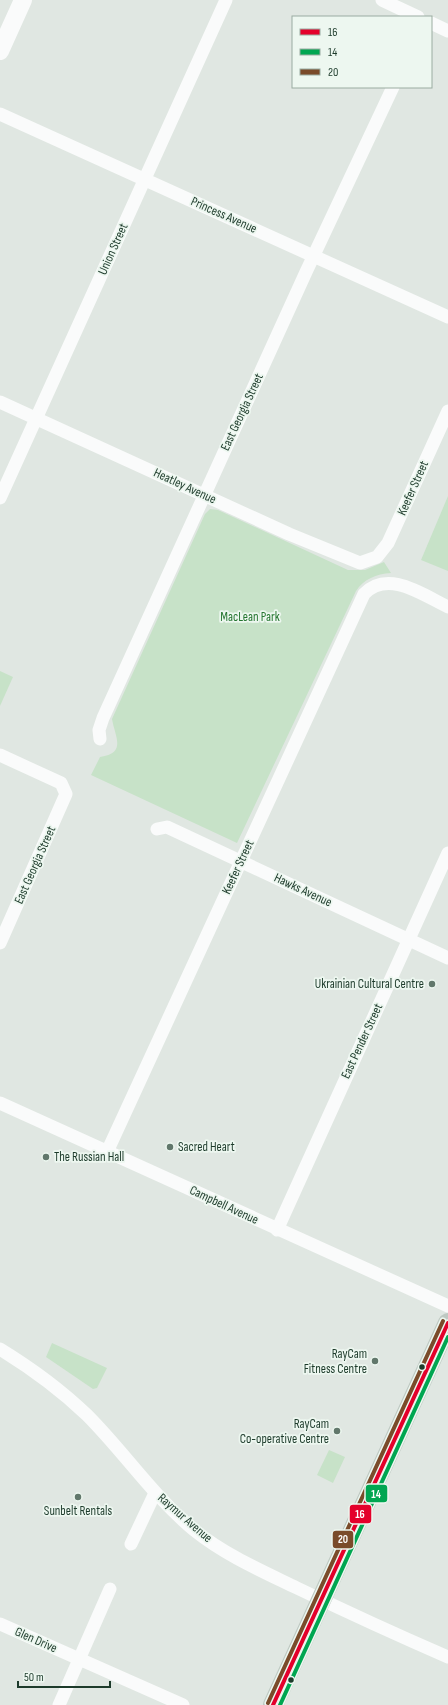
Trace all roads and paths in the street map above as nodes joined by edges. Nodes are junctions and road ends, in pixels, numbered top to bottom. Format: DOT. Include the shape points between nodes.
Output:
graph roads {
  1 [pos="23,0"];
  2 [pos="226,0"];
  3 [pos="382,0"];
  4 [pos="416,16"];
  5 [pos="432,23"];
  6 [pos="448,31"];
  7 [pos="0,51"];
  8 [pos="393,88"];
  9 [pos="0,114"];
  10 [pos="145,179"];
  11 [pos="314,256"];
  12 [pos="448,317"];
  13 [pos="0,402"];
  14 [pos="448,411"];
  15 [pos="36,418"];
  16 [pos="204,495"];
  17 [pos="0,498"];
  18 [pos="372,560"];
  19 [pos="448,607"];
  20 [pos="100,739"];
  21 [pos="0,755"];
  22 [pos="157,829"];
  23 [pos="448,853"];
  24 [pos="241,861"];
  25 [pos="409,940"];
  26 [pos="0,942"];
  27 [pos="448,958"];
  28 [pos="0,1103"];
  29 [pos="107,1152"];
  30 [pos="277,1230"];
  31 [pos="448,1306"];
  32 [pos="448,1323"];
  33 [pos="0,1349"];
  34 [pos="155,1493"];
  35 [pos="131,1544"];
  36 [pos="110,1589"];
  37 [pos="0,1624"];
  38 [pos="448,1658"];
  39 [pos="79,1659"];
  40 [pos="58,1705"];
  41 [pos="183,1705"];
  42 [pos="273,1705"];
  1 -- 7 [label="main road"];
  2 -- 10 [label="street, Union Street"];
  3 -- 4 [label="street"];
  5 -- 6 [label="street"];
  8 -- 11 [label="street, East Georgia Street"];
  9 -- 10 [label="street, Princess Avenue"];
  10 -- 11 [label="street, Princess Avenue"];
  10 -- 15 [label="street, Union Street"];
  11 -- 12 [label="street, Princess Avenue"];
  11 -- 16 [label="street, East Georgia Street"];
  13 -- 15 [label="street, Heatley Avenue"];
  14 -- 18 [label="street, Keefer Street" via="388,543 382,553"];
  15 -- 16 [label="street, Heatley Avenue"];
  15 -- 17 [label="street, Union Street"];
  16 -- 18 [label="street, Heatley Avenue" via="355,563"];
  16 -- 20 [label="street, East Georgia Street" via="103,718 99,730"];
  19 -- 24 [label="street, Keefer Street" via="396,583 384,583 367,591"];
  21 -- 26 [label="street, East Georgia Street" via="61,783 66,794"];
  22 -- 24 [label="street, Hawks Avenue" via="167,827"];
  23 -- 25 [label="street, East Pender Street"];
  24 -- 25 [label="street, Hawks Avenue"];
  24 -- 29 [label="street, Keefer Street"];
  25 -- 27 [label="street, Hawks Avenue"];
  25 -- 30 [label="street, East Pender Street"];
  28 -- 29 [label="street, Campbell Avenue"];
  29 -- 30 [label="street, Campbell Avenue"];
  30 -- 31 [label="street, Campbell Avenue" via="361,1265"];
  32 -- 42 [label="main road"];
  33 -- 34 [label="street, Raymur Avenue" via="51,1383 87,1416"];
  34 -- 35 [label="street"];
  34 -- 38 [label="street, Raymur Avenue" via="194,1529 235,1557"];
  36 -- 39 [label="street"];
  37 -- 39 [label="street, Glen Drive"];
  39 -- 40 [label="street"];
  39 -- 41 [label="street, Glen Drive"];
}
